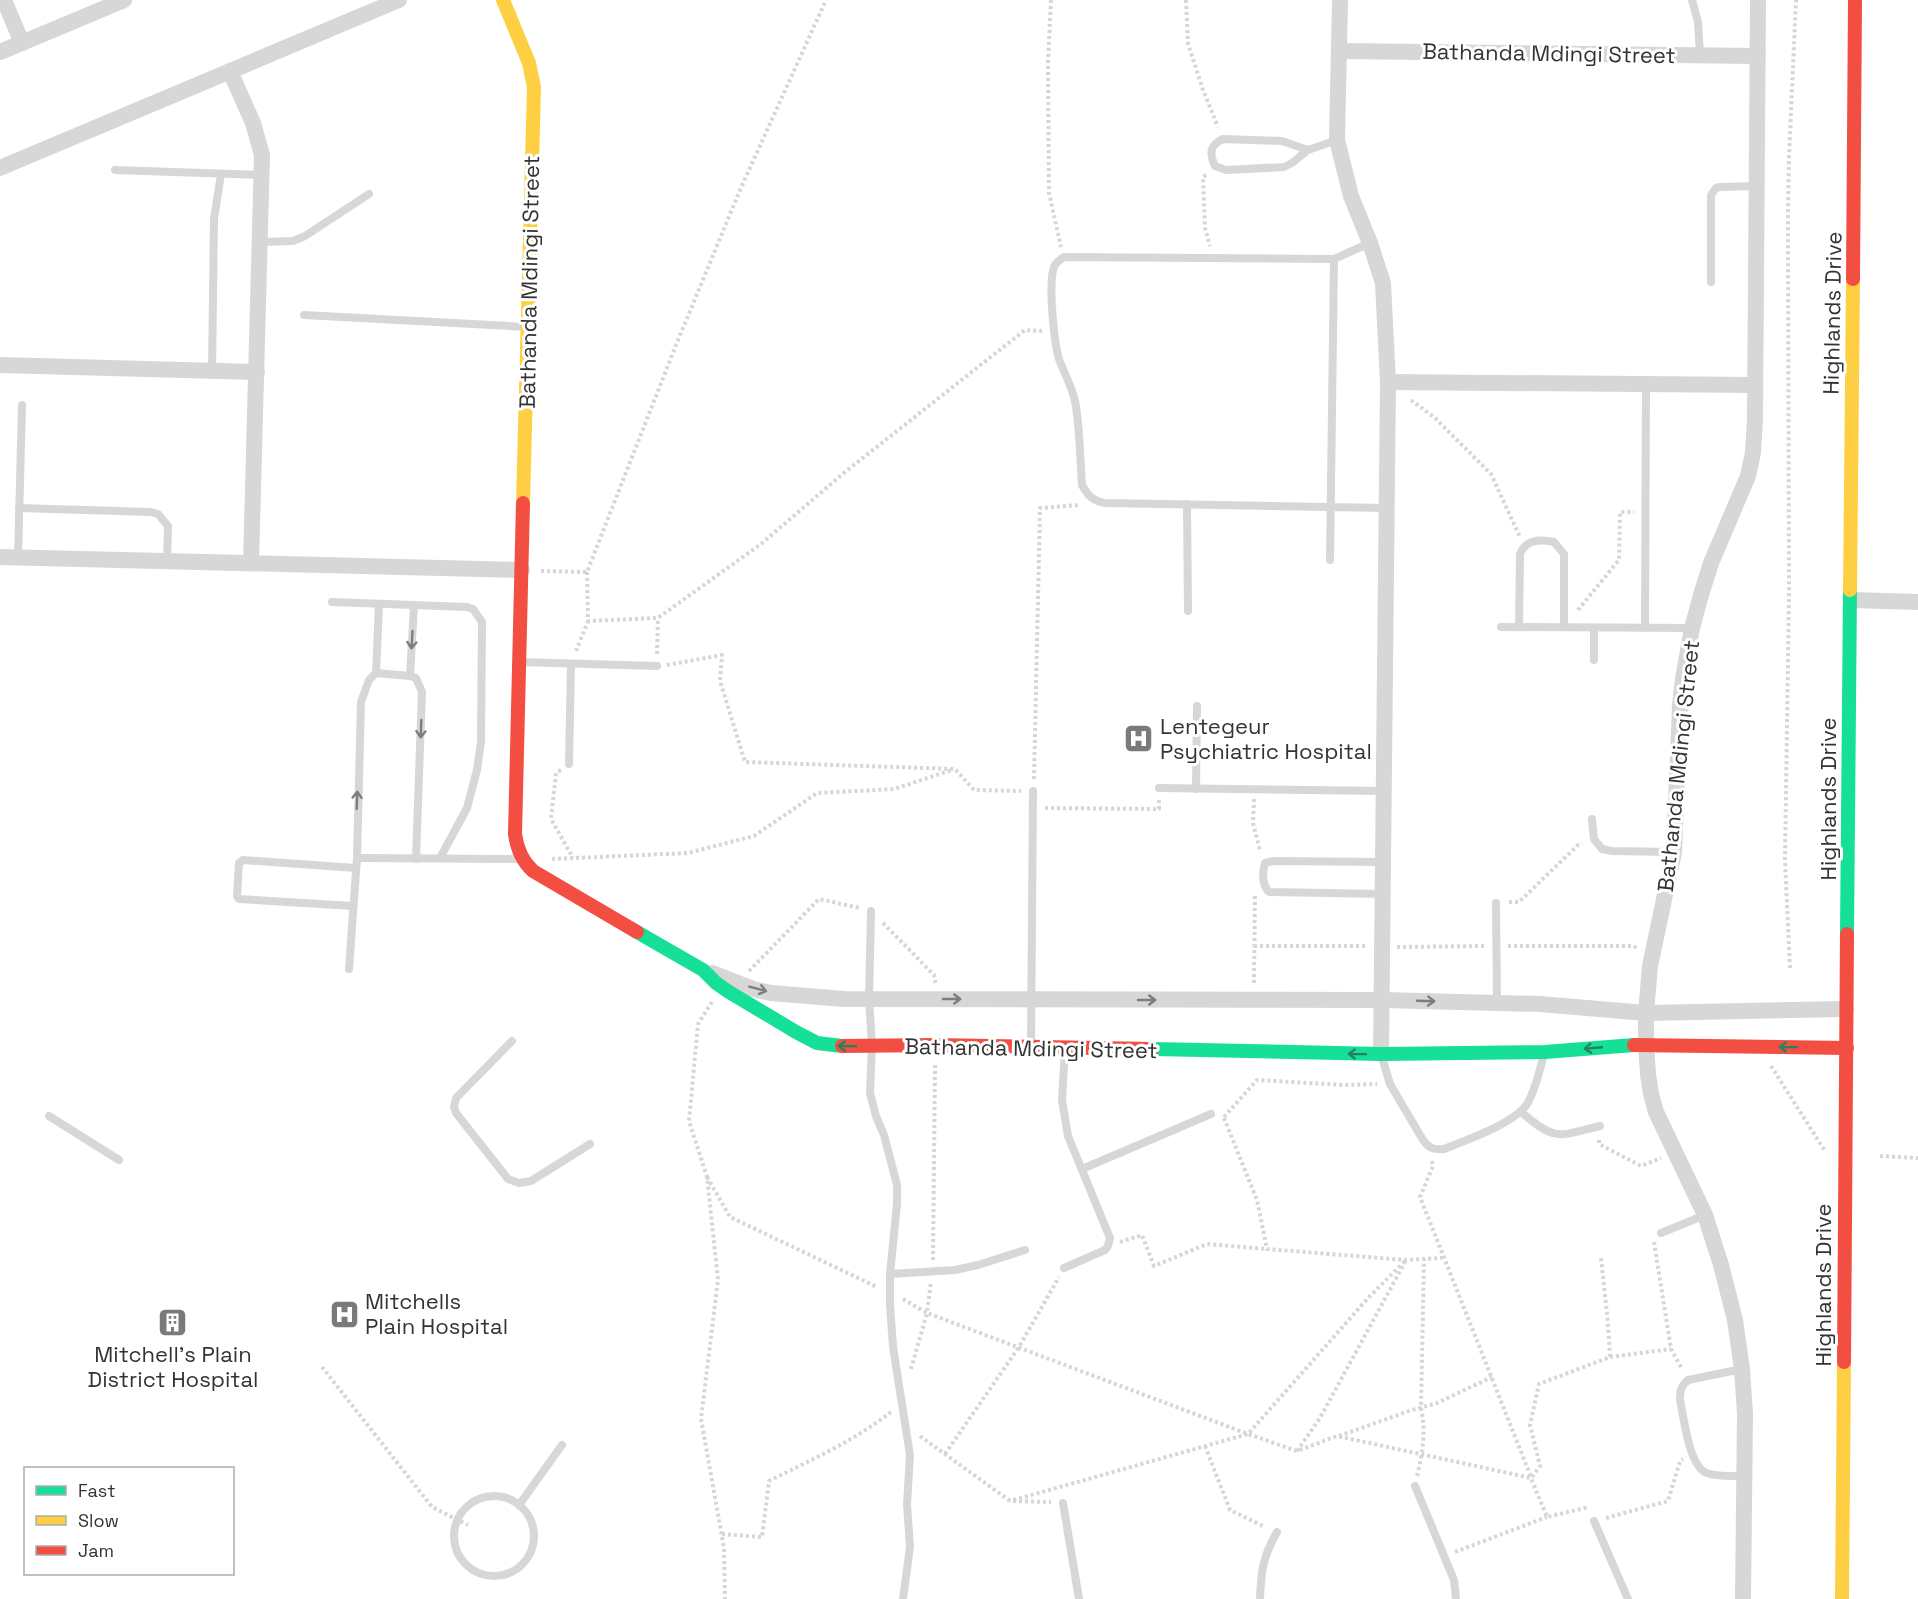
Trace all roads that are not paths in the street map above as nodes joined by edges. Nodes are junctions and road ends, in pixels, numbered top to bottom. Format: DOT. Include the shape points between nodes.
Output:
graph roads {
  1 [pos="4,0"];
  2 [pos="124,0"];
  3 [pos="399,0"];
  4 [pos="503,0"];
  5 [pos="1340,0"];
  6 [pos="1692,0"];
  7 [pos="1758,0"];
  8 [pos="1855,0"];
  9 [pos="22,43"];
  10 [pos="1340,51"];
  11 [pos="0,52"];
  12 [pos="1700,55"];
  13 [pos="1758,56"];
  14 [pos="230,71"];
  15 [pos="1337,140"];
  16 [pos="1308,150"];
  17 [pos="0,168"];
  18 [pos="115,170"];
  19 [pos="220,174"];
  20 [pos="262,176"];
  21 [pos="1756,186"];
  22 [pos="369,194"];
  23 [pos="260,242"];
  24 [pos="1370,243"];
  25 [pos="1335,260"];
  26 [pos="1711,282"];
  27 [pos="304,315"];
  28 [pos="528,327"];
  29 [pos="0,365"];
  30 [pos="212,371"];
  31 [pos="257,372"];
  32 [pos="1388,382"];
  33 [pos="1646,384"];
  34 [pos="1754,385"];
  35 [pos="22,405"];
  36 [pos="1187,504"];
  37 [pos="1331,507"];
  38 [pos="19,508"];
  39 [pos="1387,508"];
  40 [pos="0,557"];
  41 [pos="18,558"];
  42 [pos="1330,560"];
  43 [pos="167,561"];
  44 [pos="251,563"];
  45 [pos="522,570"];
  46 [pos="1851,600"];
  47 [pos="332,602"];
  48 [pos="1918,602"];
  49 [pos="379,604"];
  50 [pos="414,605"];
  51 [pos="1188,611"];
  52 [pos="1501,627"];
  53 [pos="1519,627"];
  54 [pos="1564,627"];
  55 [pos="1594,628"];
  56 [pos="1645,628"];
  57 [pos="1692,628"];
  58 [pos="1594,660"];
  59 [pos="520,662"];
  60 [pos="572,664"];
  61 [pos="657,666"];
  62 [pos="376,673"];
  63 [pos="410,676"];
  64 [pos="1197,706"];
  65 [pos="569,764"];
  66 [pos="1160,788"];
  67 [pos="1196,789"];
  68 [pos="1033,791"];
  69 [pos="1384,791"];
  70 [pos="1592,819"];
  71 [pos="1674,852"];
  72 [pos="440,858"];
  73 [pos="416,859"];
  74 [pos="522,859"];
  75 [pos="1383,862"];
  76 [pos="356,863"];
  77 [pos="1383,894"];
  78 [pos="1496,903"];
  79 [pos="353,906"];
  80 [pos="872,911"];
  81 [pos="348,969"];
  82 [pos="703,970"];
  83 [pos="719,979"];
  84 [pos="869,999"];
  85 [pos="1031,999"];
  86 [pos="1382,1000"];
  87 [pos="1497,1003"];
  88 [pos="1846,1009"];
  89 [pos="1647,1013"];
  90 [pos="512,1041"];
  91 [pos="1646,1044"];
  92 [pos="872,1046"];
  93 [pos="1031,1047"];
  94 [pos="1847,1048"];
  95 [pos="1065,1049"];
  96 [pos="1545,1052"];
  97 [pos="1381,1054"];
  98 [pos="1521,1112"];
  99 [pos="1211,1114"];
  100 [pos="49,1116"];
  101 [pos="1600,1126"];
  102 [pos="590,1144"];
  103 [pos="119,1160"];
  104 [pos="1082,1169"];
  105 [pos="1705,1215"];
  106 [pos="1657,1235"];
  107 [pos="1025,1250"];
  108 [pos="1064,1268"];
  109 [pos="890,1274"];
  110 [pos="1742,1369"];
  111 [pos="562,1445"];
  112 [pos="1744,1476"];
  113 [pos="1415,1486"];
  114 [pos="1063,1503"];
  115 [pos="519,1505"];
  116 [pos="1594,1521"];
  117 [pos="1277,1532"];
  118 [pos="903,1599"];
  119 [pos="1079,1599"];
  120 [pos="1260,1599"];
  121 [pos="1456,1599"];
  122 [pos="1628,1599"];
  123 [pos="1743,1599"];
  124 [pos="1842,1599"];
  1 -- 9 [label="street"];
  2 -- 9 [label="street"];
  3 -- 14 [label="street"];
  4 -- 28 [label="street, Bathanda Mdingi Street" via="530,63 534,87"];
  5 -- 10 [label="street"];
  6 -- 12 [label="lane"];
  7 -- 13 [label="street, Bathanda Mdingi Street"];
  8 -- 46 [label="street, Highlands Drive"];
  9 -- 11 [label="street"];
  10 -- 12 [label="street, Bathanda Mdingi Street"];
  10 -- 15 [label="street"];
  12 -- 13 [label="street, Bathanda Mdingi Street"];
  13 -- 21 [label="street, Bathanda Mdingi Street"];
  14 -- 17 [label="street"];
  14 -- 20 [label="street" via="258,137"];
  15 -- 16 [label="lane"];
  15 -- 24 [label="street"];
  16 -- 16 [label="lane" via="1282,141 1223,139 1211,148 1210,157 1215,166 1226,170 1284,167"];
  18 -- 19 [label="lane"];
  19 -- 20 [label="lane"];
  19 -- 30 [label="lane" via="214,219"];
  20 -- 23 [label="street"];
  21 -- 26 [label="lane" via="1720,187 1711,195"];
  21 -- 34 [label="street, Bathanda Mdingi Street"];
  22 -- 23 [label="lane" via="305,236 292,241"];
  23 -- 31 [label="street"];
  24 -- 25 [label="lane"];
  24 -- 32 [label="street" via="1383,283"];
  25 -- 36 [label="lane" via="1064,257 1056,263 1056,346 1076,407 1082,485 1087,495 1106,503"];
  25 -- 37 [label="lane"];
  27 -- 28 [label="lane"];
  28 -- 45 [label="street, Bathanda Mdingi Street"];
  29 -- 30 [label="street"];
  30 -- 31 [label="street"];
  31 -- 44 [label="street"];
  32 -- 33 [label="street"];
  32 -- 39 [label="street"];
  33 -- 34 [label="street"];
  33 -- 56 [label="lane"];
  34 -- 57 [label="street, Bathanda Mdingi Street" via="1753,453 1748,476 1711,563"];
  35 -- 38 [label="lane"];
  36 -- 37 [label="lane"];
  36 -- 51 [label="lane"];
  37 -- 39 [label="lane"];
  37 -- 42 [label="lane"];
  38 -- 41 [label="lane"];
  38 -- 43 [label="lane" via="158,514 168,526"];
  39 -- 69 [label="street"];
  40 -- 41 [label="street"];
  41 -- 43 [label="street"];
  43 -- 44 [label="street"];
  44 -- 45 [label="street"];
  45 -- 59 [label="street, Bathanda Mdingi Street"];
  46 -- 48 [label="street"];
  46 -- 88 [label="street, Highlands Drive"];
  47 -- 49 [label="lane"];
  49 -- 50 [label="lane"];
  49 -- 62 [label="lane"];
  50 -- 63 [label="lane, one-way"];
  50 -- 72 [label="lane" via="467,607 482,622 481,742 477,770 467,808"];
  52 -- 53 [label="lane"];
  53 -- 54 [label="lane"];
  53 -- 54 [label="lane" via="1520,554 1524,546 1534,541 1558,545 1564,554"];
  54 -- 55 [label="lane"];
  55 -- 56 [label="lane"];
  55 -- 58 [label="lane"];
  56 -- 57 [label="lane"];
  57 -- 71 [label="street, Bathanda Mdingi Street" via="1680,705"];
  59 -- 60 [label="lane"];
  59 -- 74 [label="street, Bathanda Mdingi Street" via="515,834"];
  60 -- 61 [label="lane"];
  60 -- 65 [label="lane"];
  62 -- 63 [label="lane"];
  76 -- 62 [label="lane, one-way" via="361,702 369,680"];
  63 -- 73 [label="lane, one-way" via="416,678 422,692"];
  64 -- 67 [label="lane"];
  66 -- 67 [label="lane"];
  67 -- 69 [label="lane"];
  68 -- 85 [label="lane"];
  69 -- 75 [label="street"];
  70 -- 71 [label="lane" via="1594,839 1607,850"];
  71 -- 89 [label="street, Bathanda Mdingi Street" via="1650,966"];
  72 -- 73 [label="lane"];
  72 -- 74 [label="lane"];
  73 -- 76 [label="lane"];
  74 -- 82 [label="street, Bathanda Mdingi Street" via="533,871"];
  75 -- 77 [label="street"];
  75 -- 77 [label="lane" via="1273,861 1264,867 1265,889 1269,892"];
  76 -- 79 [label="lane"];
  76 -- 79 [label="lane" via="239,863 239,899"];
  77 -- 86 [label="street"];
  78 -- 87 [label="lane"];
  79 -- 81 [label="lane"];
  80 -- 84 [label="lane"];
  82 -- 83 [label="street, Bathanda Mdingi Street"];
  83 -- 84 [label="street, Bathanda Mdingi Street, one-way" via="771,993"];
  92 -- 83 [label="street, Bathanda Mdingi Street, one-way" via="818,1043 758,1010"];
  84 -- 85 [label="street, Bathanda Mdingi Street, one-way"];
  84 -- 92 [label="lane"];
  85 -- 86 [label="street, Bathanda Mdingi Street, one-way"];
  85 -- 93 [label="lane"];
  86 -- 87 [label="street, Bathanda Mdingi Street, one-way"];
  86 -- 97 [label="street"];
  87 -- 89 [label="street, Bathanda Mdingi Street"];
  88 -- 89 [label="street, Bathanda Mdingi Street"];
  88 -- 94 [label="street, Highlands Drive"];
  89 -- 91 [label="street, Bathanda Mdingi Street"];
  90 -- 102 [label="lane" via="456,1098 454,1107 463,1124 508,1179 519,1183 531,1181"];
  94 -- 91 [label="street, Bathanda Mdingi Street, one-way"];
  91 -- 96 [label="street, Bathanda Mdingi Street, one-way"];
  91 -- 105 [label="street, Bathanda Mdingi Street" via="1656,1112"];
  92 -- 93 [label="street, Bathanda Mdingi Street"];
  92 -- 109 [label="lane" via="870,1093 897,1185"];
  93 -- 95 [label="street, Bathanda Mdingi Street"];
  94 -- 124 [label="street, Highlands Drive"];
  97 -- 95 [label="street, Bathanda Mdingi Street, one-way"];
  95 -- 104 [label="lane" via="1064,1118"];
  96 -- 97 [label="street, Bathanda Mdingi Street"];
  96 -- 98 [label="lane" via="1531,1098"];
  97 -- 98 [label="lane" via="1390,1084 1429,1147 1435,1150 1509,1121"];
  98 -- 101 [label="lane" via="1550,1134"];
  99 -- 104 [label="lane"];
  100 -- 103 [label="lane"];
  104 -- 108 [label="lane" via="1109,1233 1108,1246 1101,1253"];
  105 -- 106 [label="lane"];
  105 -- 110 [label="street, Bathanda Mdingi Street" via="1736,1320"];
  107 -- 109 [label="lane" via="955,1270"];
  109 -- 118 [label="lane" via="893,1347 910,1455 910,1547"];
  110 -- 112 [label="street, Bathanda Mdingi Street"];
  110 -- 112 [label="lane" via="1688,1380 1680,1400 1697,1467 1705,1473"];
  111 -- 115 [label="lane"];
  112 -- 123 [label="street, Bathanda Mdingi Street"];
  113 -- 121 [label="lane" via="1454,1580"];
  114 -- 119 [label="lane"];
  115 -- 115 [label="lane" via="508,1498 482,1497 461,1512 453,1538 463,1563 473,1572 499,1577 523,1564 531,1553 533,1527"];
  116 -- 122 [label="lane"];
  117 -- 120 [label="lane" via="1265,1553"];
}
